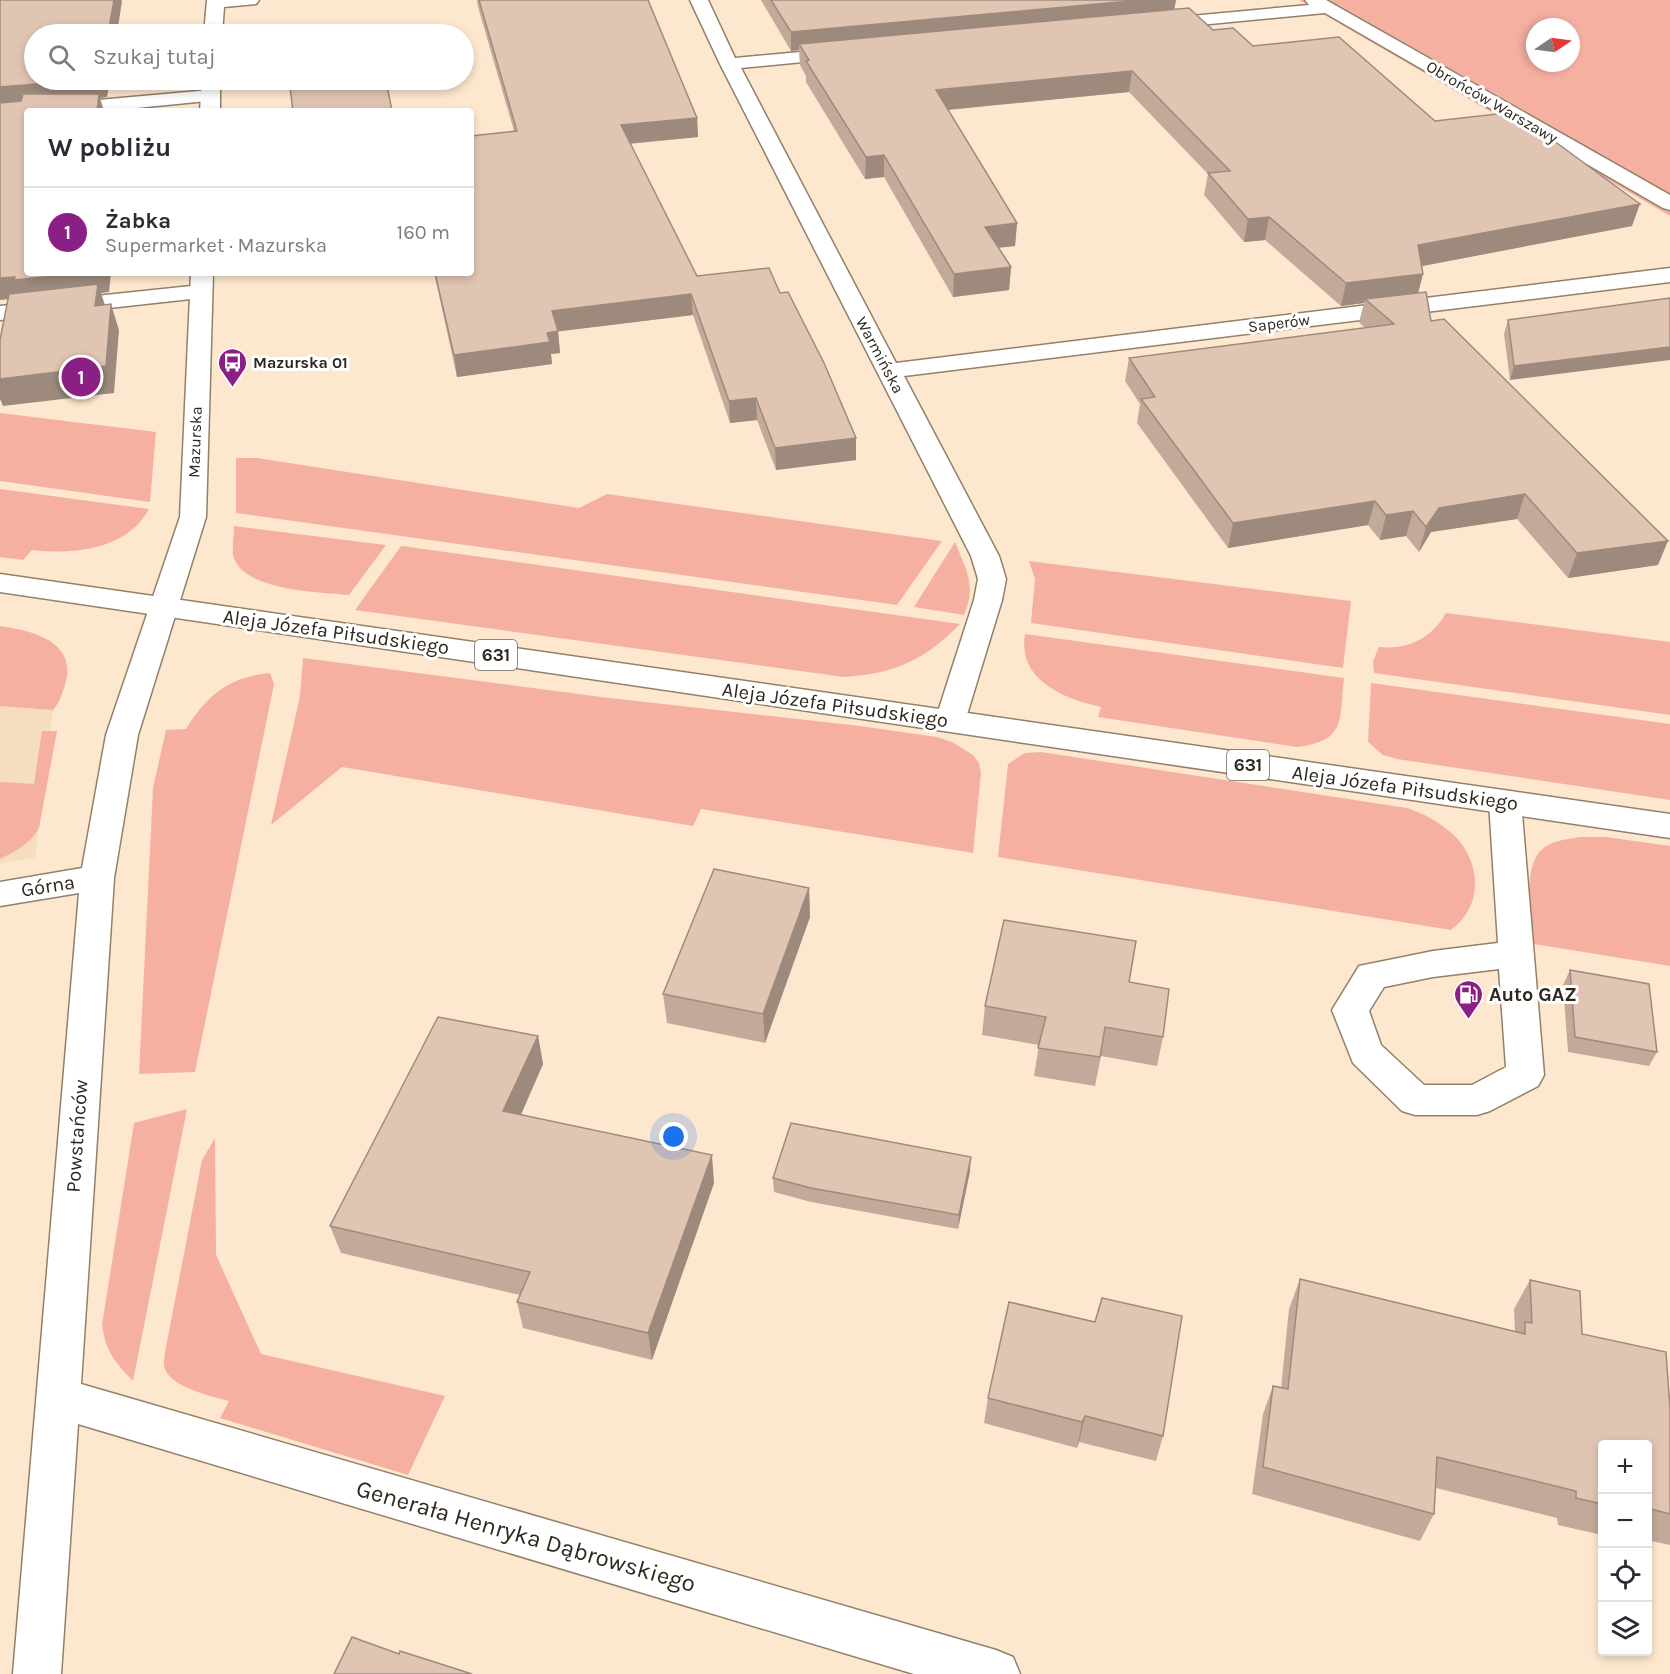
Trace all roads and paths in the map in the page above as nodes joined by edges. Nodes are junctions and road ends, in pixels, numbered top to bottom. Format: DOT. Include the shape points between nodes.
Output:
graph roads {
  1 [pos="250,0"];
  2 [pos="699,0"];
  3 [pos="216,1"];
  4 [pos="1321,4"];
  5 [pos="214,24"];
  6 [pos="1140,26"];
  7 [pos="858,52"];
  8 [pos="729,64"];
  9 [pos="210,95"];
  10 [pos="74,108"];
  11 [pos="1670,204"];
  12 [pos="1670,274"];
  13 [pos="202,282"];
  14 [pos="0,313"];
  15 [pos="888,370"];
  16 [pos="0,583"];
  17 [pos="165,607"];
  18 [pos="950,721"];
  19 [pos="1505,802"];
  20 [pos="1670,826"];
  21 [pos="97,878"];
  22 [pos="0,894"];
  23 [pos="1516,954"];
  24 [pos="57,1398"];
  25 [pos="37,1674"];
  26 [pos="996,1674"];
  1 -- 3 [label="street"];
  2 -- 8 [label="street, Warmińska"];
  3 -- 5 [label="street"];
  4 -- 6 [label="street"];
  4 -- 11 [label="street, Obrońców Warszawy"];
  7 -- 8 [label="street"];
  8 -- 15 [label="street, Warmińska"];
  9 -- 10 [label="street"];
  12 -- 15 [label="street, Saperów"];
  13 -- 14 [label="street"];
  13 -- 17 [label="street, Mazurska" via="193,517"];
  15 -- 18 [label="street, Warmińska" via="985,556 992,579"];
  16 -- 17 [label="street, Aleja Józefa Piłsudskiego / 631"];
  17 -- 18 [label="street, Aleja Józefa Piłsudskiego / 631"];
  17 -- 21 [label="street, Powstańców" via="122,735"];
  18 -- 19 [label="street, Aleja Józefa Piłsudskiego / 631"];
  19 -- 20 [label="street, Aleja Józefa Piłsudskiego / 631"];
  19 -- 23 [label="street"];
  21 -- 22 [label="street, Górna"];
  21 -- 24 [label="street, Powstańców"];
  23 -- 23 [label="street" via="1372,976 1350,1010 1366,1053 1415,1100 1478,1100 1525,1075"];
  24 -- 25 [label="street, Powstańców"];
  24 -- 26 [label="street, Generała Henryka Dąbrowskiego"];
}
